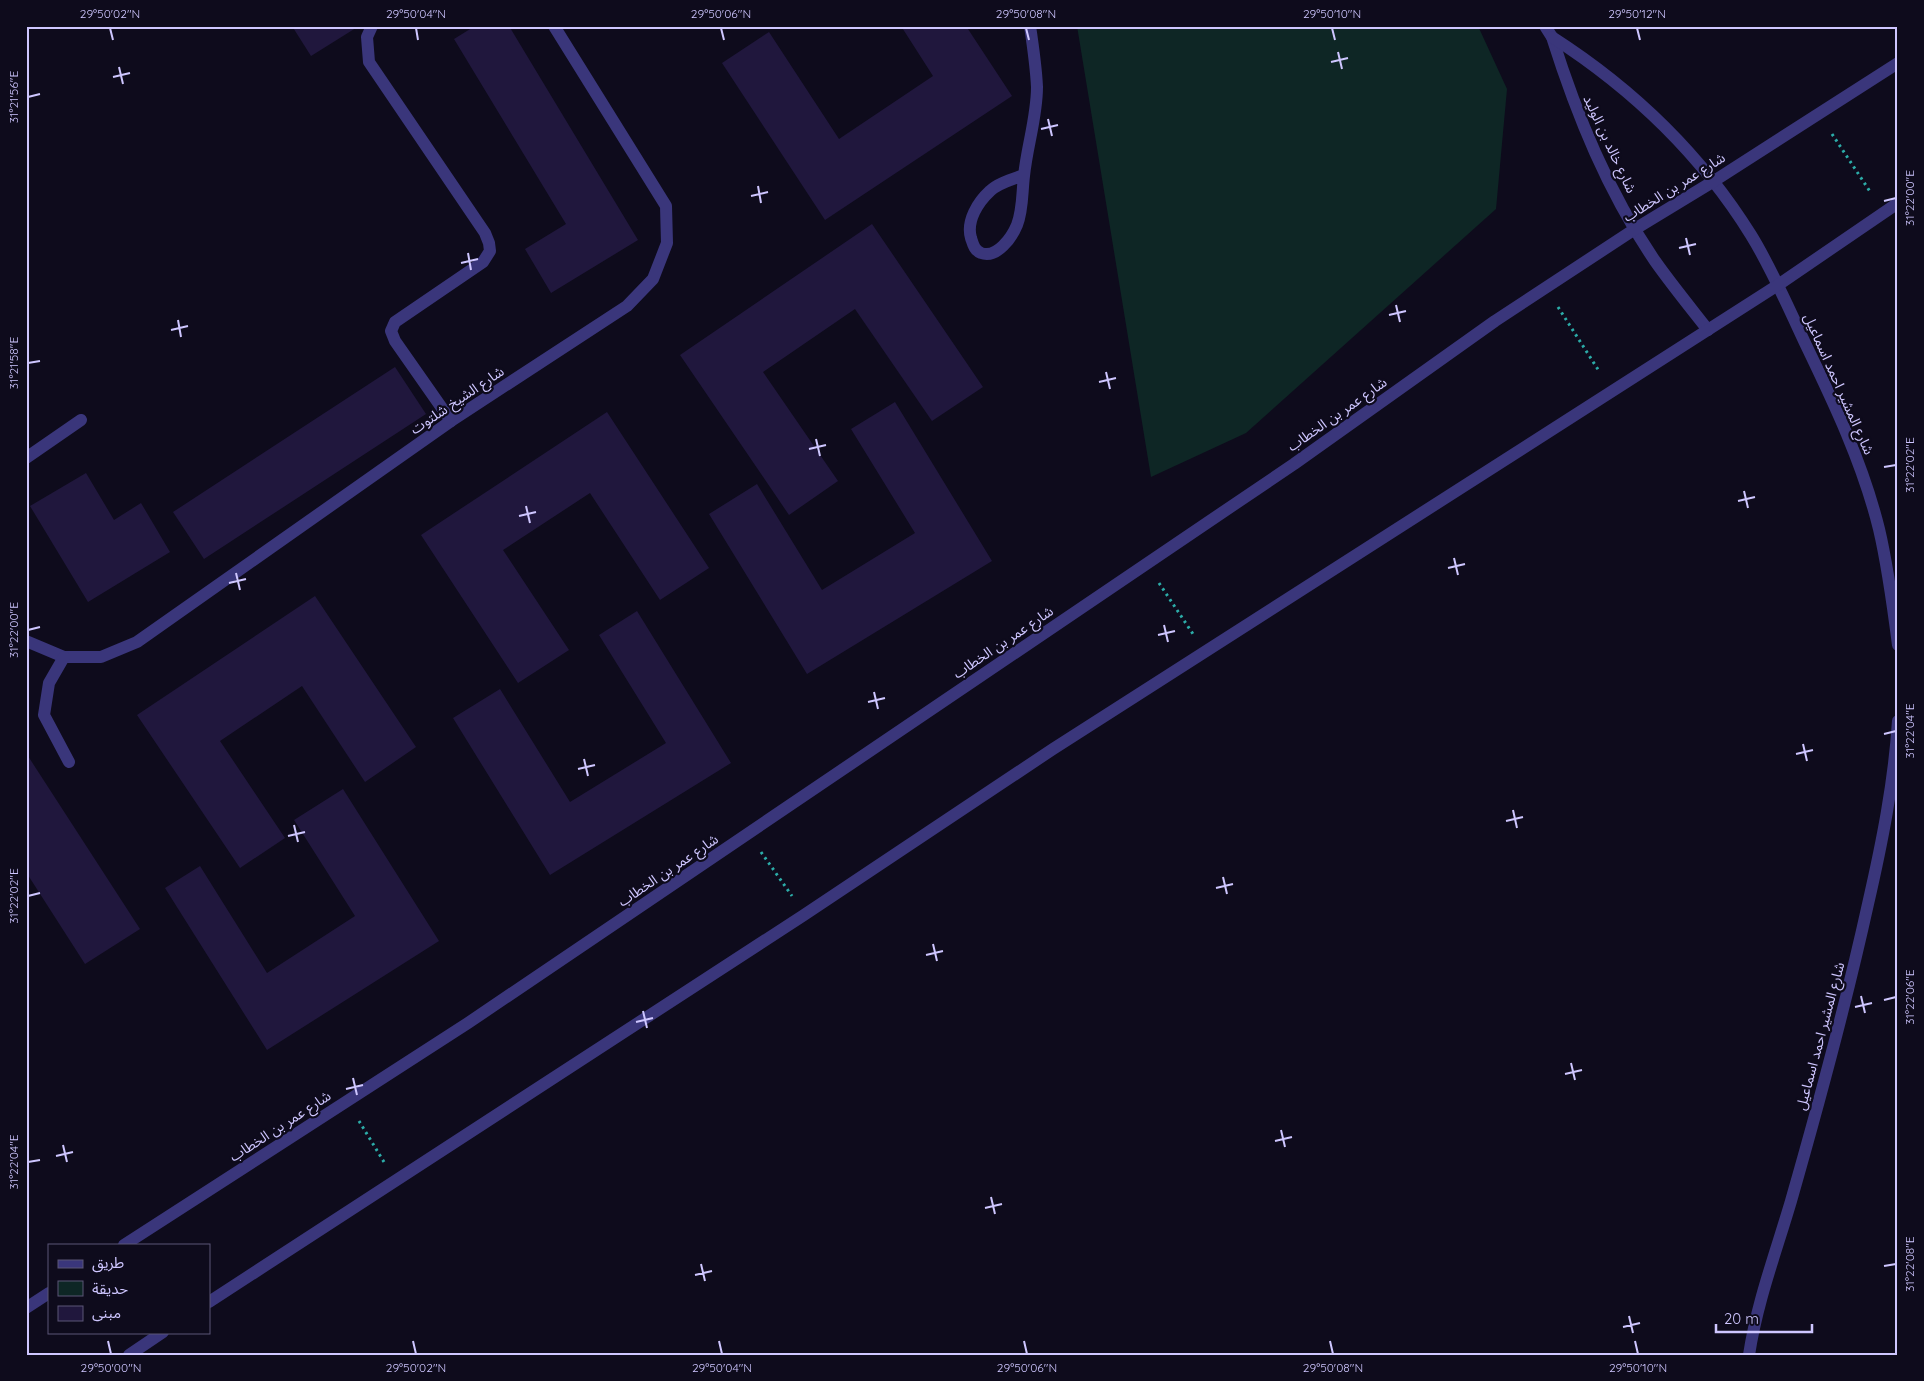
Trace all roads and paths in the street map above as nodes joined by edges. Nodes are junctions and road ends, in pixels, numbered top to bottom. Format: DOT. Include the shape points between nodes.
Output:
graph roads {
  1 [pos="372,26"];
  2 [pos="554,26"];
  3 [pos="1030,26"];
  4 [pos="1549,32"];
  5 [pos="1898,63"];
  6 [pos="1819,114"];
  7 [pos="1024,175"];
  8 [pos="1714,181"];
  9 [pos="1898,203"];
  10 [pos="1884,212"];
  11 [pos="1635,228"];
  12 [pos="1778,285"];
  13 [pos="1546,288"];
  14 [pos="1708,330"];
  15 [pos="1612,392"];
  16 [pos="81,420"];
  17 [pos="451,421"];
  18 [pos="26,458"];
  19 [pos="1146,564"];
  20 [pos="26,641"];
  21 [pos="1898,645"];
  22 [pos="1206,652"];
  23 [pos="64,657"];
  24 [pos="1898,721"];
  25 [pos="69,762"];
  26 [pos="748,833"];
  27 [pos="804,915"];
  28 [pos="346,1101"];
  29 [pos="395,1180"];
  30 [pos="126,1244"];
  31 [pos="48,1294"];
  32 [pos="210,1301"];
  33 [pos="26,1308"];
  34 [pos="160,1334"];
  35 [pos="129,1355"];
  36 [pos="1749,1355"];
  1 -- 17 [label="street" via="367,37 370,62 489,243 490,251 483,262 395,322 391,331"];
  2 -- 17 [label="street, شارع الشيخ شلتوت" via="666,206 667,244 653,279 628,306"];
  3 -- 7 [label="street" via="1035,62 1036,114"];
  4 -- 8 [label="street, شارع خالد بن الوليد" via="1628,91 1673,134"];
  4 -- 11 [label="street, شارع خالد بن الوليد" via="1596,155"];
  5 -- 6 [label="street, شارع عمر بن الخطاب"];
  6 -- 8 [label="street, شارع عمر بن الخطاب"];
  6 -- 10 [label="path"];
  7 -- 7 [label="street" via="1020,216 1010,239 1000,249 980,253 974,247 970,234 975,209 990,190"];
  8 -- 11 [label="street, شارع عمر بن الخطاب"];
  8 -- 12 [label="street, شارع خالد بن الوليد" via="1752,237"];
  9 -- 10 [label="street"];
  10 -- 12 [label="street"];
  11 -- 13 [label="street, شارع عمر بن الخطاب"];
  11 -- 14 [label="street, شارع خالد بن الوليد"];
  12 -- 14 [label="street"];
  12 -- 21 [label="street, شارع المشير احمد اسماعيل" via="1835,404 1859,465 1881,538"];
  13 -- 15 [label="path"];
  13 -- 19 [label="street, شارع عمر بن الخطاب"];
  14 -- 15 [label="street"];
  15 -- 22 [label="street"];
  16 -- 18 [label="street"];
  17 -- 23 [label="street, شارع الشيخ شلتوت" via="137,642 102,657"];
  19 -- 22 [label="path"];
  19 -- 26 [label="street, شارع عمر بن الخطاب"];
  20 -- 23 [label="street, شارع الشيخ شلتوت"];
  22 -- 27 [label="street" via="1053,749"];
  23 -- 25 [label="street" via="49,683 44,715"];
  24 -- 36 [label="street, شارع المشير احمد اسماعيل" via="1886,824 1854,970 1754,1325"];
  26 -- 27 [label="path"];
  26 -- 28 [label="street, شارع عمر بن الخطاب" via="468,1024"];
  27 -- 29 [label="street"];
  28 -- 29 [label="path"];
  28 -- 30 [label="street, شارع عمر بن الخطاب"];
  29 -- 32 [label="street"];
  31 -- 33 [label="street"];
  34 -- 35 [label="street"];
}
